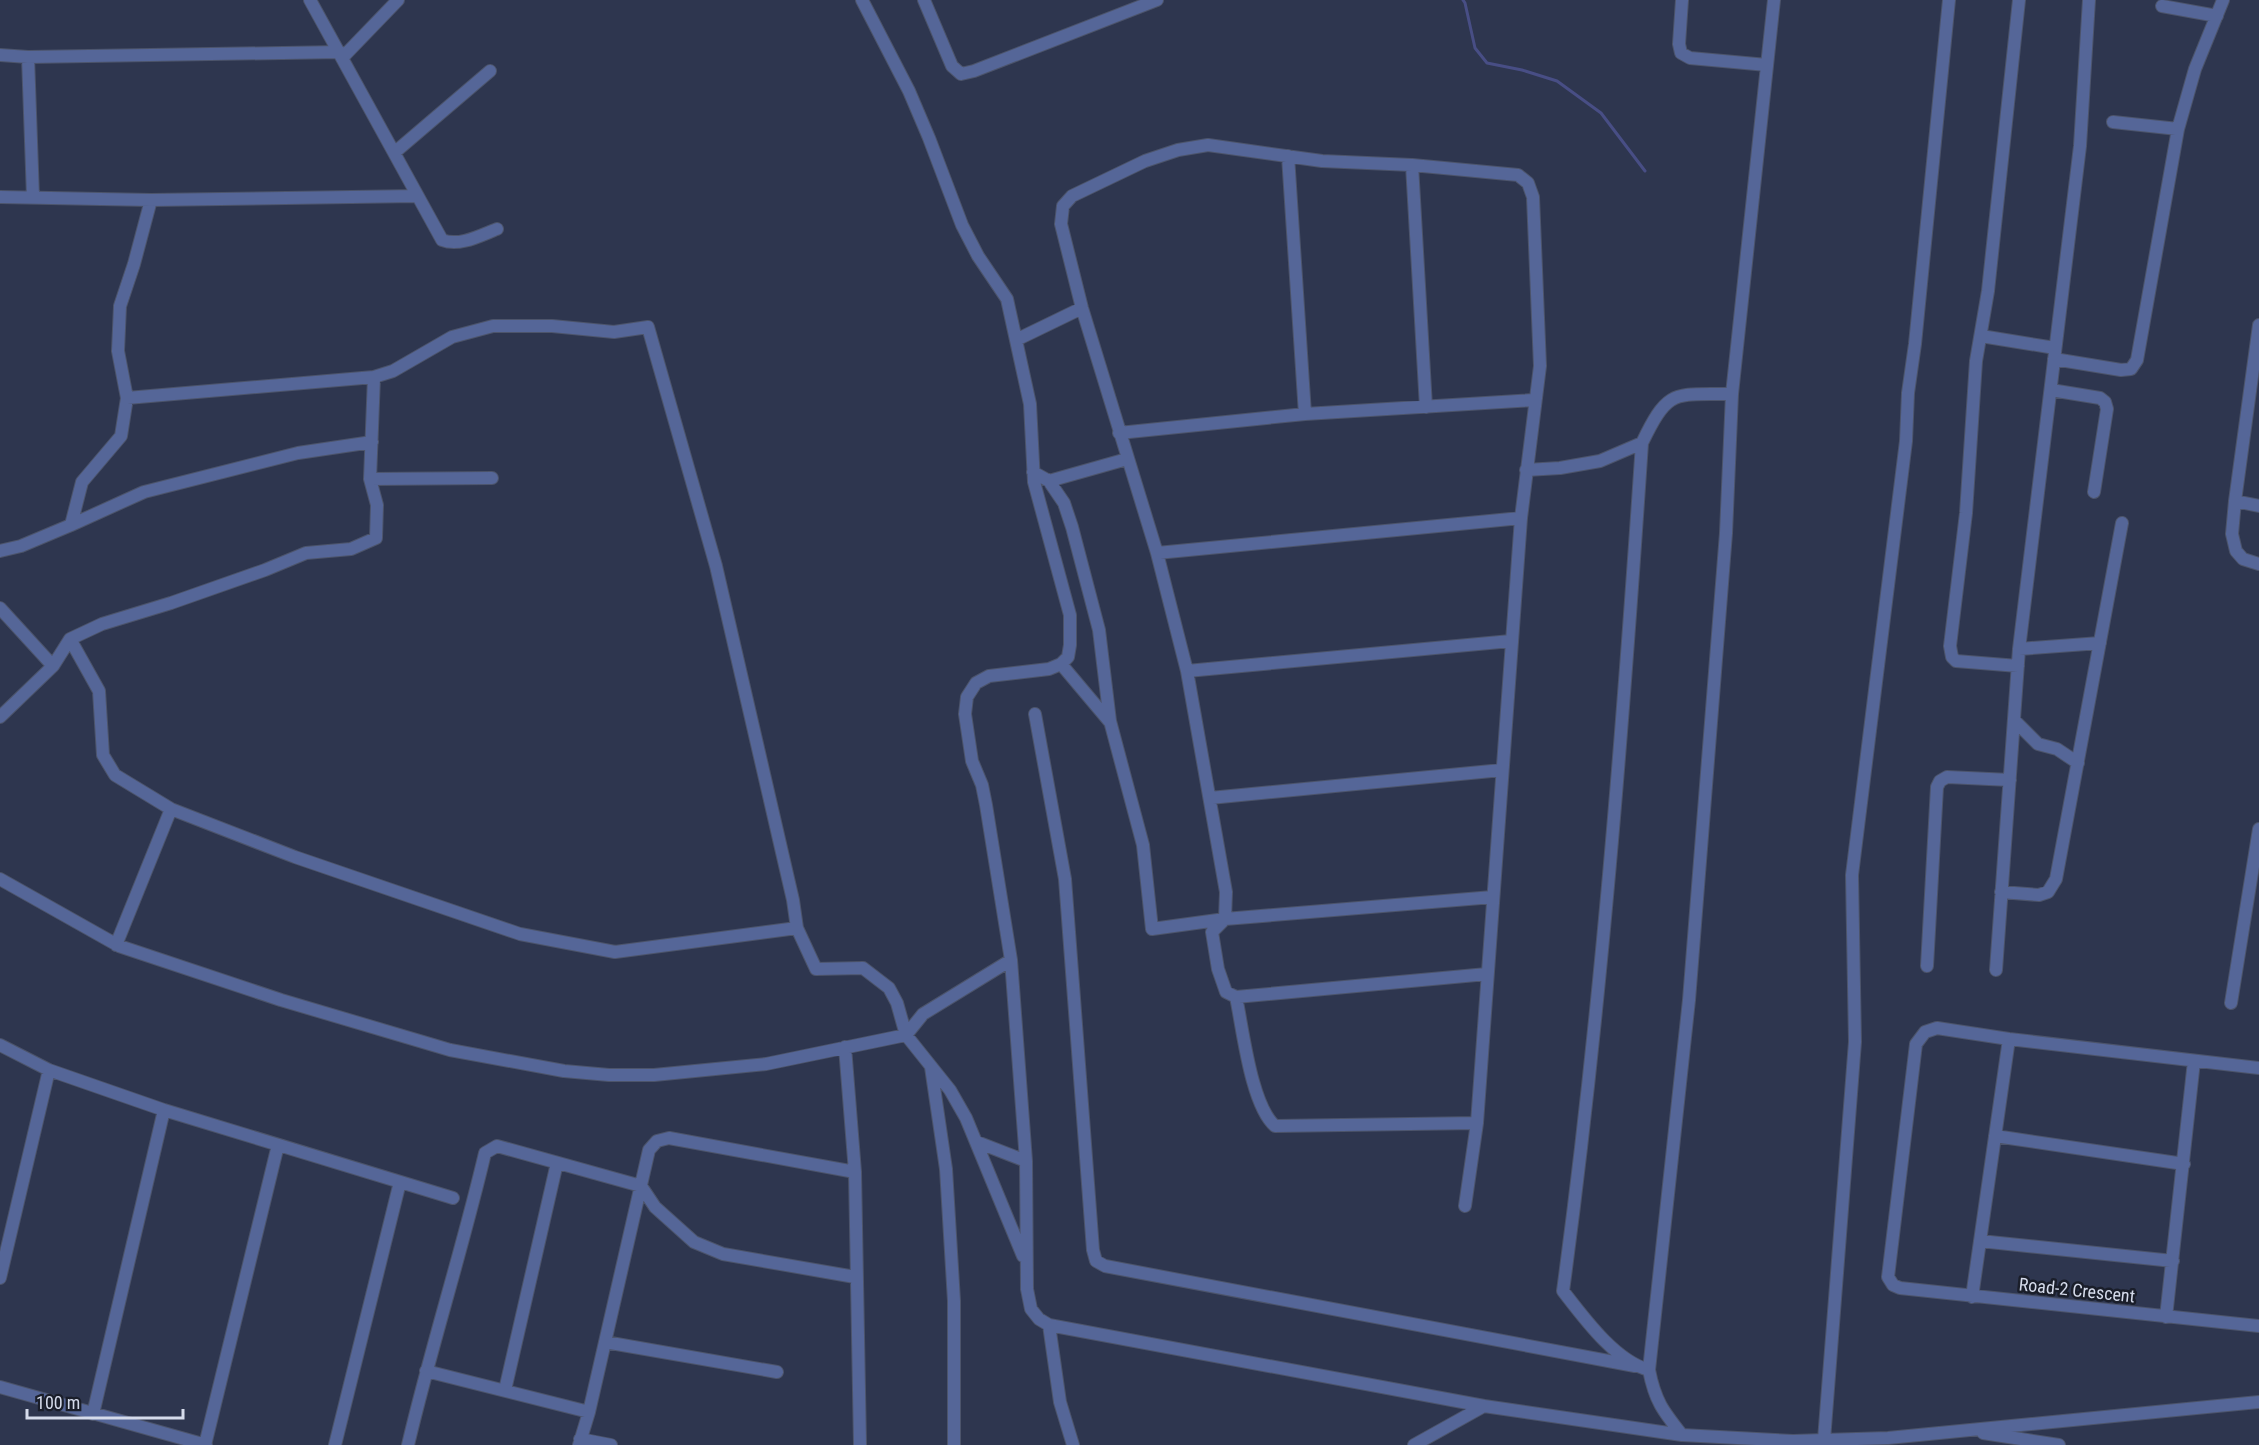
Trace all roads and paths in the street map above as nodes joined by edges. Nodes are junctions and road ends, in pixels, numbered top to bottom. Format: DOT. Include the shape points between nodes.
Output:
graph roads {
  1 [pos="310,0"];
  2 [pos="398,0"];
  3 [pos="862,0"];
  4 [pos="924,0"];
  5 [pos="1157,0"];
  6 [pos="1682,0"];
  7 [pos="1774,0"];
  8 [pos="1949,0"];
  9 [pos="2019,0"];
  10 [pos="2089,0"];
  11 [pos="2223,0"];
  12 [pos="2162,6"];
  13 [pos="2217,16"];
  14 [pos="0,55"];
  15 [pos="341,55"];
  16 [pos="28,57"];
  17 [pos="1767,64"];
  18 [pos="489,71"];
  19 [pos="2113,122"];
  20 [pos="2178,129"];
  21 [pos="394,153"];
  22 [pos="1288,156"];
  23 [pos="1412,165"];
  24 [pos="416,196"];
  25 [pos="0,197"];
  26 [pos="33,197"];
  27 [pos="151,200"];
  28 [pos="497,229"];
  29 [pos="1082,308"];
  30 [pos="2259,325"];
  31 [pos="1981,336"];
  32 [pos="1017,340"];
  33 [pos="2055,354"];
  34 [pos="374,377"];
  35 [pos="2051,390"];
  36 [pos="1732,394"];
  37 [pos="127,398"];
  38 [pos="1534,400"];
  39 [pos="1426,407"];
  40 [pos="1305,414"];
  41 [pos="1119,433"];
  42 [pos="372,442"];
  43 [pos="1642,443"];
  44 [pos="1127,459"];
  45 [pos="1526,470"];
  46 [pos="1033,471"];
  47 [pos="492,478"];
  48 [pos="370,479"];
  49 [pos="1049,481"];
  50 [pos="2094,492"];
  51 [pos="2235,501"];
  52 [pos="2259,506"];
  53 [pos="1521,518"];
  54 [pos="2122,523"];
  55 [pos="71,525"];
  56 [pos="0,551"];
  57 [pos="1157,553"];
  58 [pos="2259,564"];
  59 [pos="0,609"];
  60 [pos="70,639"];
  61 [pos="1510,641"];
  62 [pos="2100,643"];
  63 [pos="2019,649"];
  64 [pos="1061,664"];
  65 [pos="53,666"];
  66 [pos="2018,666"];
  67 [pos="1187,671"];
  68 [pos="1035,714"];
  69 [pos="0,717"];
  70 [pos="1110,721"];
  71 [pos="2015,721"];
  72 [pos="2078,763"];
  73 [pos="1502,770"];
  74 [pos="2010,780"];
  75 [pos="1210,798"];
  76 [pos="171,809"];
  77 [pos="2259,830"];
  78 [pos="0,879"];
  79 [pos="2001,892"];
  80 [pos="1493,897"];
  81 [pos="1225,919"];
  82 [pos="797,928"];
  83 [pos="116,945"];
  84 [pos="1011,960"];
  85 [pos="1927,966"];
  86 [pos="1996,970"];
  87 [pos="1487,974"];
  88 [pos="1236,997"];
  89 [pos="2231,1003"];
  90 [pos="906,1035"];
  91 [pos="2009,1039"];
  92 [pos="0,1045"];
  93 [pos="845,1047"];
  94 [pos="2194,1061"];
  95 [pos="931,1066"];
  96 [pos="2259,1068"];
  97 [pos="49,1070"];
  98 [pos="164,1110"];
  99 [pos="1477,1124"];
  100 [pos="1995,1136"];
  101 [pos="977,1142"];
  102 [pos="278,1144"];
  103 [pos="1026,1161"];
  104 [pos="557,1163"];
  105 [pos="2184,1164"];
  106 [pos="855,1172"];
  107 [pos="400,1182"];
  108 [pos="641,1186"];
  109 [pos="453,1198"];
  110 [pos="1465,1206"];
  111 [pos="1980,1241"];
  112 [pos="3,1255"];
  113 [pos="1025,1262"];
  114 [pos="2173,1262"];
  115 [pos="855,1277"];
  116 [pos="0,1278"];
  117 [pos="1972,1297"];
  118 [pos="2166,1317"];
  119 [pos="1049,1325"];
  120 [pos="2259,1326"];
  121 [pos="605,1342"];
  122 [pos="1636,1366"];
  123 [pos="1649,1370"];
  124 [pos="426,1371"];
  125 [pos="777,1372"];
  126 [pos="0,1387"];
  127 [pos="505,1390"];
  128 [pos="2259,1402"];
  129 [pos="1484,1406"];
  130 [pos="589,1412"];
  131 [pos="93,1414"];
  132 [pos="1964,1431"];
  133 [pos="1682,1435"];
  134 [pos="1824,1440"];
  135 [pos="579,1442"];
  136 [pos="206,1445"];
  137 [pos="335,1445"];
  138 [pos="408,1445"];
  139 [pos="611,1445"];
  140 [pos="860,1445"];
  141 [pos="954,1445"];
  142 [pos="1073,1445"];
  143 [pos="1414,1445"];
  144 [pos="2059,1445"];
  1 -- 15 [label="street"];
  2 -- 15 [label="street"];
  3 -- 32 [label="street" via="909,91 962,225 1007,299"];
  4 -- 5 [label="street" via="952,66 962,74"];
  6 -- 17 [label="street" via="1681,53 1690,58"];
  7 -- 17 [label="street"];
  8 -- 134 [label="street" via="1906,441 1852,875 1855,1042"];
  9 -- 31 [label="street"];
  10 -- 33 [label="street" via="2080,146"];
  11 -- 13 [label="street"];
  12 -- 13 [label="street"];
  13 -- 20 [label="street" via="2195,69"];
  14 -- 16 [label="street"];
  15 -- 16 [label="street"];
  15 -- 21 [label="street"];
  16 -- 26 [label="street"];
  17 -- 36 [label="street"];
  18 -- 21 [label="street"];
  19 -- 20 [label="street"];
  20 -- 33 [label="street" via="2137,360 2131,369 2121,370"];
  21 -- 24 [label="street"];
  22 -- 23 [label="street"];
  22 -- 29 [label="street" via="1208,145 1178,150 1072,196 1063,206 1060,224"];
  22 -- 40 [label="street"];
  23 -- 38 [label="street" via="1518,175 1528,183 1533,197 1540,366"];
  23 -- 39 [label="street"];
  24 -- 27 [label="street"];
  24 -- 28 [label="street" via="442,240 449,243"];
  25 -- 26 [label="street"];
  26 -- 27 [label="street"];
  27 -- 37 [label="street" via="120,306 118,351"];
  29 -- 32 [label="street"];
  29 -- 41 [label="street"];
  30 -- 51 [label="street"];
  31 -- 33 [label="street"];
  31 -- 66 [label="street" via="1950,646 1956,661"];
  32 -- 46 [label="street" via="1033,422"];
  33 -- 35 [label="street"];
  34 -- 37 [label="street"];
  34 -- 42 [label="street"];
  34 -- 82 [label="street" via="403,366 452,337 493,326 614,332 648,327 716,566"];
  35 -- 50 [label="street" via="2105,402"];
  35 -- 63 [label="street"];
  36 -- 43 [label="street" via="1677,395 1663,405"];
  36 -- 123 [label="street" via="1725,544 1689,1000"];
  37 -- 55 [label="street" via="121,436 82,482"];
  38 -- 39 [label="street"];
  38 -- 45 [label="street"];
  39 -- 40 [label="street"];
  40 -- 41 [label="street"];
  41 -- 44 [label="street"];
  42 -- 48 [label="street"];
  42 -- 55 [label="street" via="298,453 144,492"];
  43 -- 45 [label="street" via="1600,461"];
  43 -- 122 [label="street" via="1608,884 1581,1157 1563,1291 1593,1329"];
  44 -- 49 [label="street"];
  44 -- 57 [label="street"];
  45 -- 53 [label="street"];
  46 -- 49 [label="street"];
  46 -- 64 [label="street" via="1070,615 1068,657"];
  47 -- 48 [label="street"];
  48 -- 60 [label="street" via="377,505 376,538 351,549 306,552 265,570 102,624"];
  49 -- 70 [label="street" via="1064,503 1099,630"];
  51 -- 52 [label="street"];
  51 -- 58 [label="street" via="2232,534 2236,550 2243,559"];
  53 -- 57 [label="street"];
  53 -- 61 [label="street"];
  54 -- 62 [label="street"];
  55 -- 56 [label="street"];
  57 -- 67 [label="street"];
  59 -- 65 [label="street"];
  60 -- 65 [label="street"];
  60 -- 76 [label="street" via="99,690 103,755 115,775"];
  61 -- 67 [label="street"];
  61 -- 73 [label="street"];
  62 -- 63 [label="street"];
  62 -- 72 [label="street"];
  63 -- 66 [label="street"];
  64 -- 70 [label="street"];
  64 -- 84 [label="street" via="989,676 976,683 967,697 965,714 971,752 986,805"];
  65 -- 69 [label="street"];
  66 -- 71 [label="street"];
  67 -- 75 [label="street"];
  68 -- 122 [label="street" via="1065,879 1096,1261 1105,1266"];
  70 -- 81 [label="street" via="1143,845 1152,929"];
  71 -- 72 [label="street" via="2038,744 2057,749"];
  71 -- 74 [label="street"];
  72 -- 79 [label="street" via="2054,886 2039,895"];
  73 -- 75 [label="street"];
  73 -- 80 [label="street"];
  74 -- 79 [label="street"];
  74 -- 85 [label="street" via="1947,777 1936,787"];
  75 -- 81 [label="street" via="1226,892"];
  76 -- 82 [label="street" via="295,857 520,934 604,950 615,952"];
  76 -- 83 [label="street"];
  77 -- 89 [label="street"];
  78 -- 83 [label="street"];
  79 -- 86 [label="street"];
  80 -- 81 [label="street"];
  80 -- 87 [label="street"];
  81 -- 88 [label="street" via="1212,932 1226,992"];
  82 -- 90 [label="street" via="816,969 863,968 889,988"];
  83 -- 93 [label="street" via="450,1050 564,1071 654,1075 766,1064"];
  84 -- 90 [label="street" via="923,1014"];
  84 -- 103 [label="street"];
  87 -- 88 [label="street"];
  87 -- 99 [label="street"];
  88 -- 99 [label="street" via="1257,1101 1266,1119 1275,1126"];
  90 -- 93 [label="street"];
  90 -- 95 [label="street"];
  91 -- 94 [label="street"];
  91 -- 100 [label="street"];
  91 -- 117 [label="street, Road-2 Crescent" via="1937,1029 1925,1032 1916,1044 1888,1277 1900,1288"];
  92 -- 97 [label="street"];
  93 -- 106 [label="street"];
  94 -- 96 [label="street"];
  94 -- 105 [label="street"];
  95 -- 101 [label="street" via="950,1090"];
  95 -- 141 [label="street" via="946,1169 954,1301"];
  97 -- 98 [label="street"];
  97 -- 112 [label="street"];
  98 -- 102 [label="street"];
  98 -- 131 [label="street"];
  99 -- 110 [label="street"];
  100 -- 105 [label="street"];
  100 -- 111 [label="street"];
  101 -- 103 [label="street"];
  101 -- 113 [label="street"];
  102 -- 107 [label="street"];
  102 -- 136 [label="street"];
  103 -- 113 [label="street"];
  104 -- 108 [label="street"];
  104 -- 124 [label="street" via="497,1146 485,1153"];
  104 -- 127 [label="street"];
  105 -- 114 [label="street"];
  106 -- 108 [label="street" via="669,1138 657,1141 649,1150"];
  106 -- 115 [label="street"];
  107 -- 109 [label="street"];
  107 -- 137 [label="street"];
  108 -- 115 [label="street" via="655,1208 694,1242 723,1254"];
  108 -- 121 [label="street"];
  111 -- 114 [label="street"];
  111 -- 117 [label="street"];
  112 -- 116 [label="street"];
  113 -- 119 [label="street" via="1031,1309"];
  114 -- 118 [label="street"];
  115 -- 140 [label="street"];
  117 -- 118 [label="street, Road-2 Crescent"];
  118 -- 120 [label="street, Road-2 Crescent"];
  119 -- 129 [label="street"];
  119 -- 142 [label="street" via="1060,1402"];
  121 -- 125 [label="street"];
  121 -- 130 [label="street"];
  122 -- 123 [label="street"];
  123 -- 133 [label="street" via="1660,1407"];
  124 -- 127 [label="street"];
  124 -- 138 [label="street"];
  126 -- 131 [label="street"];
  127 -- 130 [label="street"];
  128 -- 132 [label="street"];
  129 -- 133 [label="street"];
  129 -- 143 [label="street"];
  130 -- 135 [label="street"];
  131 -- 136 [label="street"];
  132 -- 134 [label="street"];
  132 -- 144 [label="street"];
  133 -- 134 [label="street"];
  135 -- 139 [label="street"];
}
